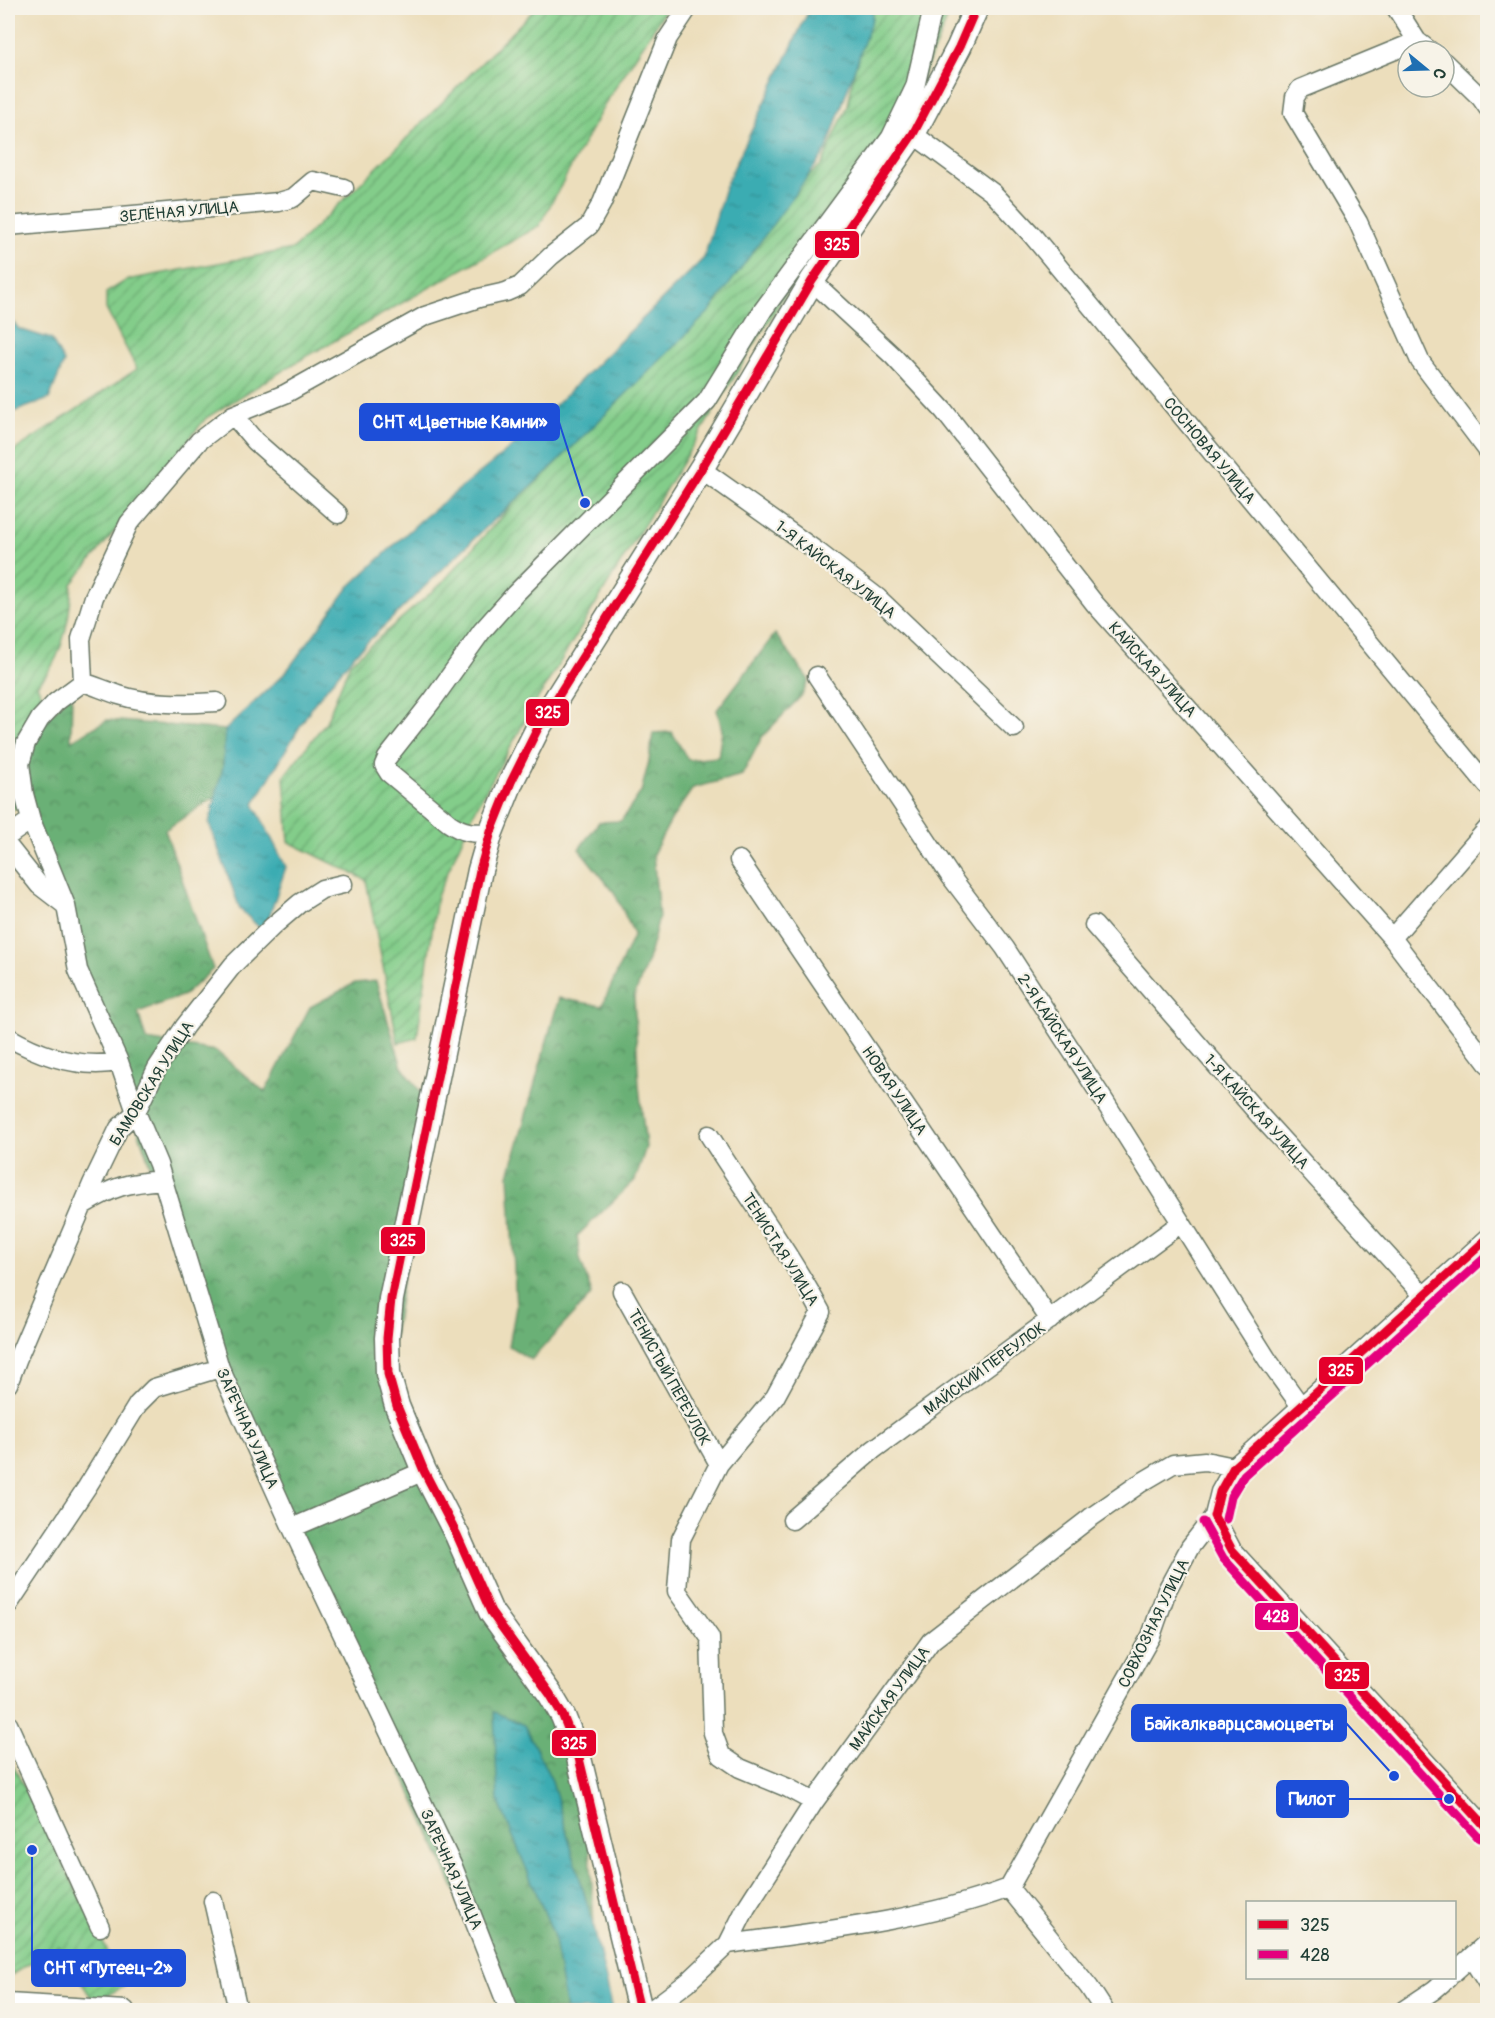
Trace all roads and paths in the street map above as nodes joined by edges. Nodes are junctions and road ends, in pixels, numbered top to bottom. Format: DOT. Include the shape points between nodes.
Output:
graph roads {
  1 [pos="688,8"];
  2 [pos="933,8"];
  3 [pos="976,8"];
  4 [pos="1396,8"];
  5 [pos="1418,39"];
  6 [pos="1396,55"];
  7 [pos="1456,74"];
  8 [pos="1488,108"];
  9 [pos="913,134"];
  10 [pos="344,188"];
  11 [pos="8,226"];
  12 [pos="812,282"];
  13 [pos="233,415"];
  14 [pos="1488,451"];
  15 [pos="701,469"];
  16 [pos="338,514"];
  17 [pos="818,676"];
  18 [pos="83,682"];
  19 [pos="217,702"];
  20 [pos="1014,728"];
  21 [pos="1488,786"];
  22 [pos="31,820"];
  23 [pos="1488,828"];
  24 [pos="491,832"];
  25 [pos="8,836"];
  26 [pos="8,846"];
  27 [pos="739,860"];
  28 [pos="343,884"];
  29 [pos="66,906"];
  30 [pos="1094,925"];
  31 [pos="1392,938"];
  32 [pos="8,1037"];
  33 [pos="118,1062"];
  34 [pos="1488,1064"];
  35 [pos="136,1112"];
  36 [pos="710,1135"];
  37 [pos="163,1180"];
  38 [pos="83,1205"];
  39 [pos="1181,1223"];
  40 [pos="1488,1238"];
  41 [pos="622,1291"];
  42 [pos="1423,1295"];
  43 [pos="1050,1320"];
  44 [pos="12,1362"];
  45 [pos="220,1368"];
  46 [pos="8,1384"];
  47 [pos="1300,1405"];
  48 [pos="719,1464"];
  49 [pos="1234,1467"];
  50 [pos="424,1471"];
  51 [pos="1214,1516"];
  52 [pos="792,1520"];
  53 [pos="292,1528"];
  54 [pos="8,1605"];
  55 [pos="8,1724"];
  56 [pos="814,1802"];
  57 [pos="1488,1830"];
  58 [pos="1009,1888"];
  59 [pos="213,1901"];
  60 [pos="99,1926"];
  61 [pos="1488,1942"];
  62 [pos="728,1944"];
  63 [pos="1471,1957"];
  64 [pos="1456,1971"];
  65 [pos="1446,1979"];
  66 [pos="1488,1984"];
  67 [pos="8,2003"];
  68 [pos="125,2010"];
  69 [pos="238,2010"];
  70 [pos="509,2010"];
  71 [pos="640,2010"];
  72 [pos="651,2010"];
  73 [pos="1104,2010"];
  74 [pos="1404,2010"];
  1 -- 13 [label="street" via="668,38 602,203 589,226 520,286 425,316 285,394"];
  2 -- 24 [label="street" via="915,87 891,137 764,310 707,401 482,631 387,758 384,765 389,773 449,823 474,834"];
  3 -- 9 [label="main road"];
  4 -- 5 [label="street"];
  6 -- 14 [label="street" via="1300,89 1293,113 1358,222 1420,361"];
  7 -- 8 [label="street"];
  9 -- 12 [label="main road"];
  9 -- 21 [label="street, СОСНОВАЯ УЛИЦА" via="993,193 1032,235"];
  10 -- 11 [label="street, ЗЕЛЁНАЯ УЛИЦА" via="313,181 293,198 279,202"];
  12 -- 15 [label="main road"];
  12 -- 31 [label="street, КАЙСКАЯ УЛИЦА" via="944,411 1095,604"];
  13 -- 16 [label="street" via="255,441"];
  13 -- 18 [label="street" via="199,441 129,523 94,597 81,639"];
  15 -- 20 [label="street, 1-Я КАЙСКАЯ УЛИЦА" via="878,598"];
  15 -- 24 [label="main road" via="538,728"];
  17 -- 39 [label="street, 2-Я КАЙСКАЯ УЛИЦА" via="951,877 1005,948"];
  18 -- 19 [label="street" via="121,696 177,705"];
  18 -- 22 [label="street, ЗАРЕЧНАЯ УЛИЦА" via="40,718 26,743 20,764"];
  22 -- 25 [label="street"];
  22 -- 29 [label="street, ЗАРЕЧНАЯ УЛИЦА"];
  23 -- 31 [label="street"];
  24 -- 50 [label="main road" via="391,1299 388,1374"];
  26 -- 29 [label="street" via="39,885"];
  27 -- 43 [label="street, НОВАЯ УЛИЦА"];
  28 -- 35 [label="street, БАМОВСКАЯ УЛИЦА" via="322,889 300,903 234,965 156,1068"];
  29 -- 33 [label="street, ЗАРЕЧНАЯ УЛИЦА" via="78,970"];
  30 -- 42 [label="street, 1-Я КАЙСКАЯ УЛИЦА"];
  31 -- 34 [label="street, КАЙСКАЯ УЛИЦА"];
  32 -- 33 [label="street" via="33,1051 65,1060 100,1065"];
  33 -- 35 [label="street, ЗАРЕЧНАЯ УЛИЦА"];
  35 -- 37 [label="street, ЗАРЕЧНАЯ УЛИЦА"];
  35 -- 38 [label="street, БАМОВСКАЯ УЛИЦА" via="119,1128"];
  36 -- 48 [label="street, ТЕНИСТАЯ УЛИЦА" via="821,1312 775,1397"];
  37 -- 38 [label="street" via="130,1183"];
  37 -- 45 [label="street, ЗАРЕЧНАЯ УЛИЦА"];
  38 -- 44 [label="street, БАМОВСКАЯ УЛИЦА"];
  39 -- 43 [label="street, МАЙСКИЙ ПЕРЕУЛОК"];
  39 -- 47 [label="street, 2-Я КАЙСКАЯ УЛИЦА"];
  40 -- 42 [label="street, СОВХОЗНАЯ УЛИЦА"];
  41 -- 48 [label="street, ТЕНИСТЫЙ ПЕРЕУЛОК"];
  42 -- 47 [label="street, СОВХОЗНАЯ УЛИЦА"];
  43 -- 52 [label="street, МАЙСКИЙ ПЕРЕУЛОК" via="873,1450"];
  44 -- 46 [label="street, БАМОВСКАЯ УЛИЦА"];
  45 -- 53 [label="street, ЗАРЕЧНАЯ УЛИЦА"];
  45 -- 54 [label="street" via="154,1388 138,1404"];
  47 -- 49 [label="street, СОВХОЗНАЯ УЛИЦА"];
  48 -- 56 [label="street, ТЕНИСТАЯ УЛИЦА" via="681,1539 677,1591 710,1638 712,1733 721,1755 740,1768"];
  49 -- 51 [label="street, СОВХОЗНАЯ УЛИЦА"];
  49 -- 56 [label="street, МАЙСКАЯ УЛИЦА" via="1205,1461 1173,1464 1090,1518 931,1641"];
  50 -- 53 [label="street"];
  50 -- 71 [label="main road" via="491,1612 563,1716 578,1754"];
  51 -- 57 [label="street" via="1232,1550"];
  51 -- 58 [label="street, СОВХОЗНАЯ УЛИЦА" via="1190,1547 1167,1590 1150,1636"];
  53 -- 70 [label="street, ЗАРЕЧНАЯ УЛИЦА" via="454,1869"];
  55 -- 60 [label="street"];
  56 -- 62 [label="street, МАЙСКАЯ УЛИЦА" via="746,1908"];
  58 -- 62 [label="street" via="973,1902 850,1927"];
  58 -- 73 [label="street"];
  59 -- 69 [label="street"];
  61 -- 63 [label="street"];
  62 -- 72 [label="street, МАЙСКАЯ УЛИЦА"];
  63 -- 64 [label="street"];
  63 -- 66 [label="street"];
  65 -- 74 [label="street"];
  67 -- 68 [label="street"];
}
